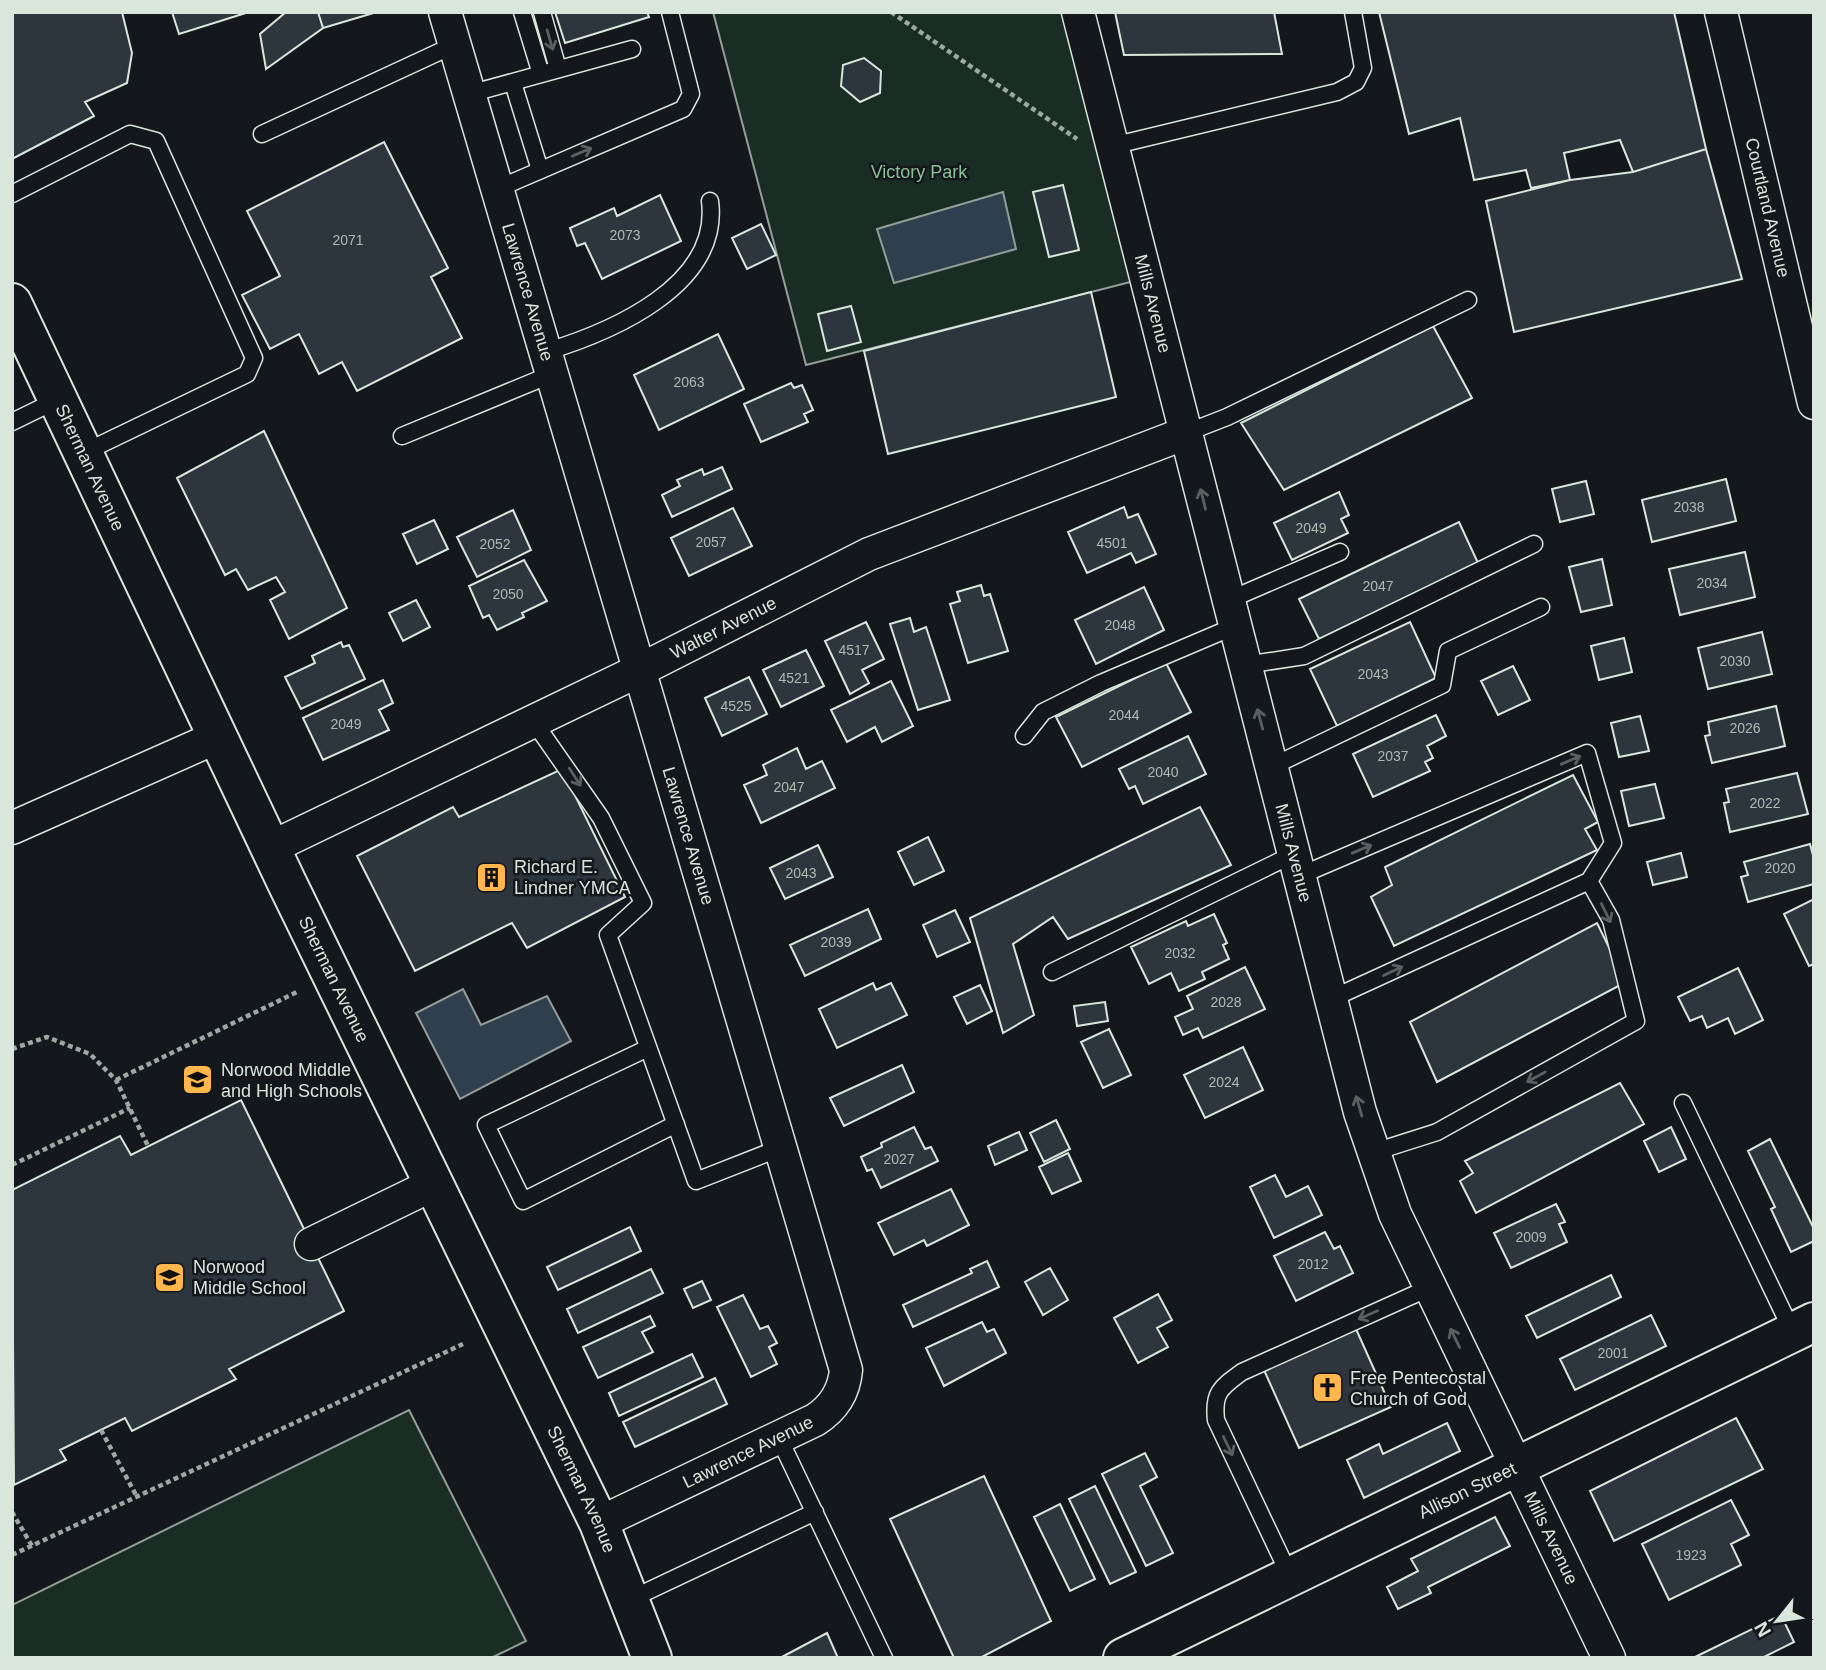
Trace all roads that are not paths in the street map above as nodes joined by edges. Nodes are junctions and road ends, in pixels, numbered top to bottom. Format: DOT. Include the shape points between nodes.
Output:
graph roads {
  1 [pos="445,12"];
  2 [pos="522,12"];
  3 [pos="542,12"];
  4 [pos="670,12"];
  5 [pos="1078,12"];
  6 [pos="1353,12"];
  7 [pos="1721,12"];
  8 [pos="454,45"];
  9 [pos="632,49"];
  10 [pos="558,69"];
  11 [pos="541,74"];
  12 [pos="513,83"];
  13 [pos="469,94"];
  14 [pos="262,134"];
  15 [pos="1115,157"];
  16 [pos="540,170"];
  17 [pos="497,189"];
  18 [pos="12,194"];
  19 [pos="710,201"];
  20 [pos="1468,300"];
  21 [pos="12,303"];
  22 [pos="549,363"];
  23 [pos="57,400"];
  24 [pos="1814,403"];
  25 [pos="12,422"];
  26 [pos="1186,433"];
  27 [pos="402,436"];
  28 [pos="83,453"];
  29 [pos="1534,544"];
  30 [pos="1340,552"];
  31 [pos="1541,607"];
  32 [pos="1232,613"];
  33 [pos="1246,665"];
  34 [pos="640,670"];
  35 [pos="534,722"];
  36 [pos="1024,736"];
  37 [pos="218,737"];
  38 [pos="1273,766"];
  39 [pos="12,828"];
  40 [pos="270,848"];
  41 [pos="1297,865"];
  42 [pos="1589,880"];
  43 [pos="1052,972"];
  44 [pos="1331,999"];
  45 [pos="648,1048"];
  46 [pos="1683,1103"];
  47 [pos="676,1124"];
  48 [pos="780,1147"];
  49 [pos="1374,1152"];
  50 [pos="434,1184"];
  51 [pos="311,1244"];
  52 [pos="1431,1287"];
  53 [pos="1803,1328"];
  54 [pos="779,1437"];
  55 [pos="1516,1466"];
  56 [pos="815,1512"];
  57 [pos="599,1523"];
  58 [pos="1290,1576"];
  59 [pos="629,1600"];
  60 [pos="652,1658"];
  61 [pos="884,1658"];
  62 [pos="1123,1658"];
  63 [pos="1609,1658"];
  1 -- 8 [label="street, Lawrence Avenue"];
  2 -- 11 [label="lane"];
  3 -- 10 [label="lane, one-way"];
  16 -- 4 [label="lane, one-way" via="683,109 691,94"];
  5 -- 15 [label="street, Mills Avenue"];
  6 -- 15 [label="lane" via="1363,68 1356,82 1337,92"];
  7 -- 24 [label="street, Courtland Avenue"];
  8 -- 13 [label="street, Lawrence Avenue"];
  8 -- 14 [label="lane"];
  9 -- 10 [label="lane"];
  10 -- 11 [label="lane"];
  11 -- 12 [label="lane"];
  12 -- 13 [label="lane"];
  12 -- 16 [label="lane"];
  13 -- 17 [label="street, Lawrence Avenue"];
  15 -- 26 [label="street, Mills Avenue"];
  16 -- 17 [label="lane"];
  17 -- 22 [label="street, Lawrence Avenue"];
  18 -- 28 [label="lane" via="130,134 156,141 254,358 247,374"];
  19 -- 22 [label="lane" via="712,219 698,258 665,296"];
  20 -- 26 [label="lane"];
  21 -- 23 [label="street, Sherman Avenue"];
  22 -- 27 [label="lane"];
  22 -- 34 [label="street, Lawrence Avenue"];
  23 -- 25 [label="lane"];
  23 -- 28 [label="street, Sherman Avenue"];
  32 -- 26 [label="street, Mills Avenue, one-way"];
  26 -- 34 [label="street, Walter Avenue" via="869,554"];
  28 -- 37 [label="street, Sherman Avenue"];
  29 -- 33 [label="lane" via="1304,656"];
  30 -- 32 [label="lane"];
  31 -- 38 [label="lane" via="1448,651 1442,685"];
  32 -- 33 [label="street, Mills Avenue"];
  32 -- 36 [label="lane" via="1043,712"];
  38 -- 33 [label="street, Mills Avenue, one-way"];
  34 -- 35 [label="street, Walter Avenue"];
  34 -- 48 [label="street, Lawrence Avenue"];
  35 -- 40 [label="street, Walter Avenue"];
  35 -- 45 [label="lane, one-way" via="601,818 643,903 608,936"];
  37 -- 39 [label="street"];
  37 -- 40 [label="street, Sherman Avenue"];
  38 -- 41 [label="street, Mills Avenue"];
  40 -- 50 [label="street, Sherman Avenue"];
  41 -- 42 [label="lane, one-way" via="1587,753 1613,843"];
  41 -- 43 [label="lane"];
  41 -- 44 [label="street, Mills Avenue"];
  44 -- 42 [label="lane, one-way"];
  42 -- 49 [label="lane, one-way" via="1611,920 1636,1021 1437,1132"];
  49 -- 44 [label="street, Mills Avenue, one-way"];
  45 -- 47 [label="lane"];
  45 -- 47 [label="lane" via="486,1125 523,1201"];
  46 -- 53 [label="lane"];
  47 -- 48 [label="lane" via="696,1181"];
  48 -- 54 [label="street, Lawrence Avenue" via="846,1370 841,1394 826,1413"];
  49 -- 52 [label="street, Mills Avenue" via="1395,1214"];
  50 -- 51 [label="street"];
  50 -- 57 [label="street, Sherman Avenue"];
  55 -- 52 [label="street, Mills Avenue, one-way"];
  52 -- 58 [label="lane, one-way" via="1241,1372 1222,1387 1214,1402 1216,1420"];
  53 -- 55 [label="street, Allison Street"];
  54 -- 56 [label="lane"];
  54 -- 57 [label="street, Lawrence Avenue"];
  55 -- 58 [label="street, Allison Street"];
  55 -- 63 [label="street, Mills Avenue"];
  56 -- 59 [label="lane"];
  56 -- 61 [label="lane"];
  57 -- 59 [label="street, Sherman Avenue"];
  58 -- 62 [label="street, Allison Street"];
  59 -- 60 [label="street, Sherman Avenue"];
}
